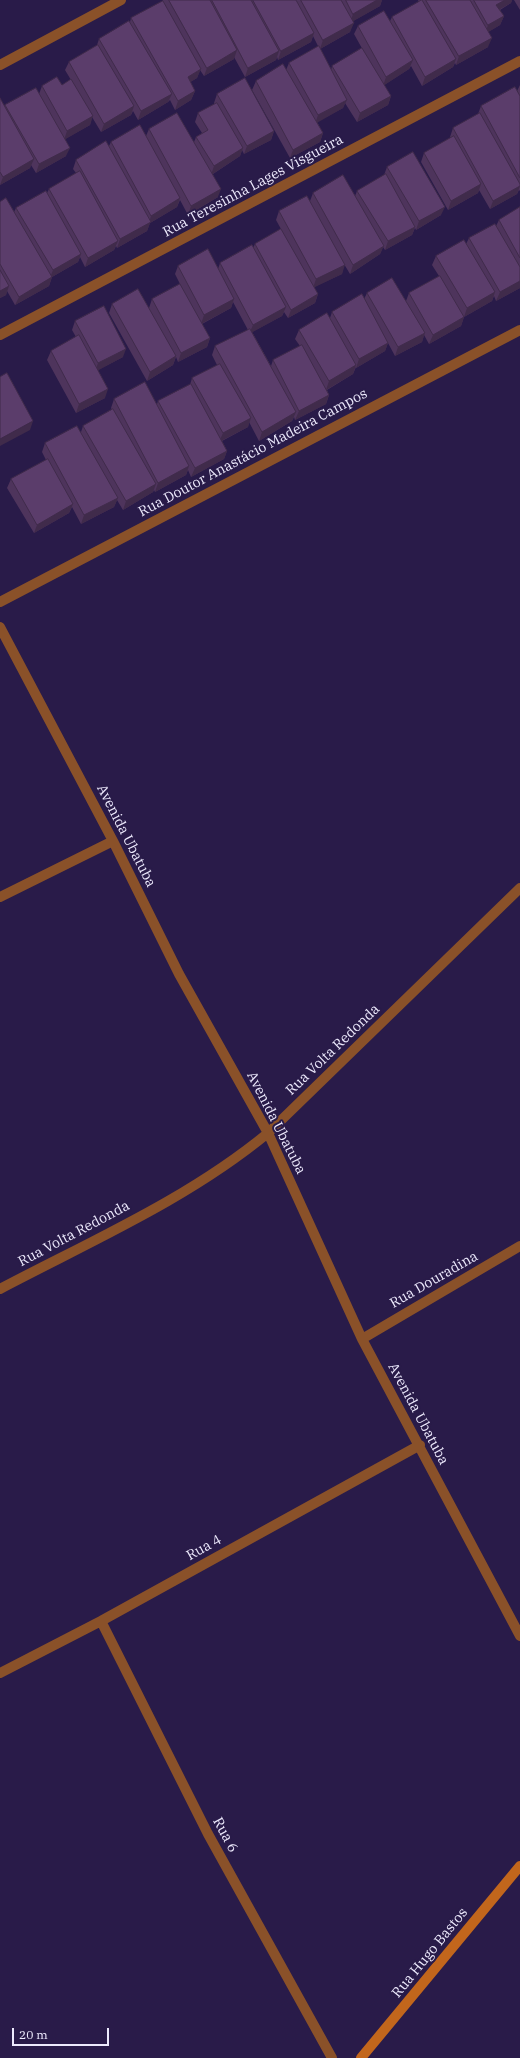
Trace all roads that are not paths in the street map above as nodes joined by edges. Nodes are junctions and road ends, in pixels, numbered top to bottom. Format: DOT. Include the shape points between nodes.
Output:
graph roads {
  1 [pos="121,0"];
  2 [pos="520,61"];
  3 [pos="0,65"];
  4 [pos="520,330"];
  5 [pos="0,335"];
  6 [pos="0,602"];
  7 [pos="0,627"];
  8 [pos="113,841"];
  9 [pos="520,888"];
  10 [pos="0,897"];
  11 [pos="268,1133"];
  12 [pos="520,1246"];
  13 [pos="0,1289"];
  14 [pos="362,1339"];
  15 [pos="420,1445"];
  16 [pos="101,1621"];
  17 [pos="520,1636"];
  18 [pos="0,1673"];
  19 [pos="520,1866"];
  20 [pos="332,2058"];
  21 [pos="362,2058"];
  1 -- 3 [label="street"];
  2 -- 5 [label="street, Rua Teresinha Lages Visgueira"];
  4 -- 6 [label="street, Rua Doutor Anastácio Madeira Campos"];
  7 -- 8 [label="street, Avenida Ubatuba"];
  8 -- 10 [label="street"];
  8 -- 11 [label="street, Avenida Ubatuba" via="179,974"];
  9 -- 11 [label="street, Rua Volta Redonda"];
  11 -- 13 [label="street, Rua Volta Redonda" via="240,1156 190,1189"];
  11 -- 14 [label="street, Avenida Ubatuba"];
  12 -- 14 [label="street, Rua Douradina"];
  14 -- 15 [label="street, Avenida Ubatuba"];
  15 -- 16 [label="street, Rua 4"];
  15 -- 17 [label="street, Avenida Ubatuba"];
  16 -- 18 [label="street, Rua 4"];
  16 -- 20 [label="street, Rua 6" via="208,1834"];
  19 -- 21 [label="street, Rua Hugo Bastos"];
}
